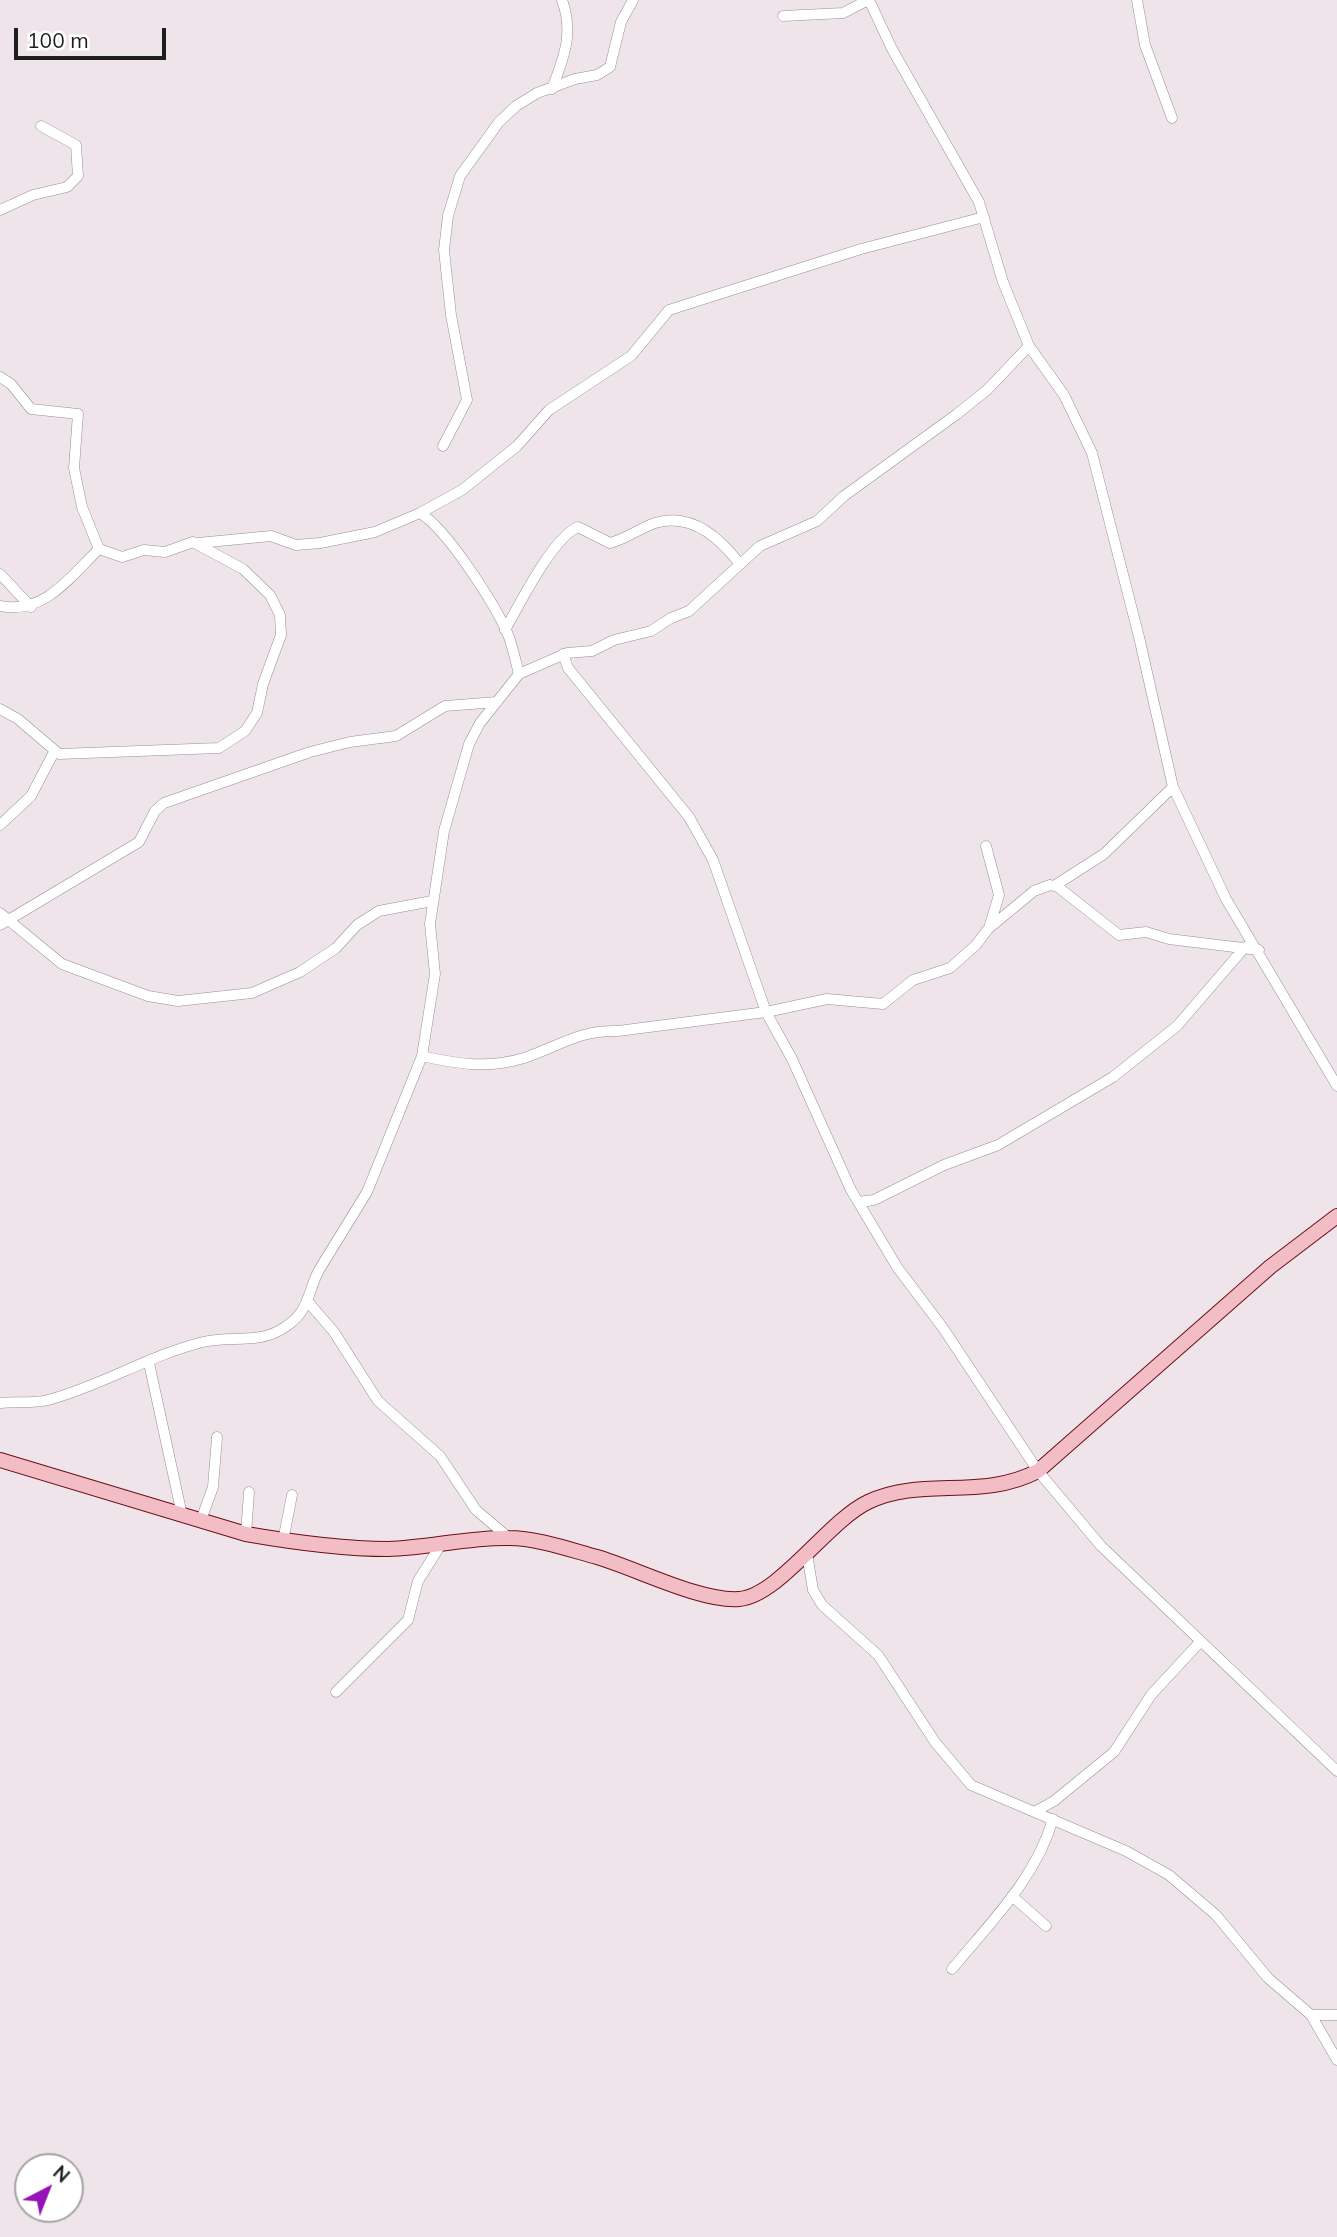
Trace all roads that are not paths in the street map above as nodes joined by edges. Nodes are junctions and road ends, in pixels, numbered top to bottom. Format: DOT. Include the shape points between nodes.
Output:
graph roads {
  1 [pos="562,0"];
  2 [pos="633,0"];
  3 [pos="869,0"];
  4 [pos="1137,0"];
  5 [pos="783,16"];
  6 [pos="552,89"];
  7 [pos="1171,118"];
  8 [pos="41,126"];
  9 [pos="0,210"];
  10 [pos="984,217"];
  11 [pos="1029,346"];
  12 [pos="0,377"];
  13 [pos="443,446"];
  14 [pos="421,513"];
  15 [pos="198,543"];
  16 [pos="99,549"];
  17 [pos="739,563"];
  18 [pos="0,574"];
  19 [pos="0,606"];
  20 [pos="31,607"];
  21 [pos="505,629"];
  22 [pos="563,654"];
  23 [pos="519,674"];
  24 [pos="497,702"];
  25 [pos="0,709"];
  26 [pos="54,752"];
  27 [pos="1173,787"];
  28 [pos="0,825"];
  29 [pos="986,846"];
  30 [pos="1050,886"];
  31 [pos="432,901"];
  32 [pos="2,919"];
  33 [pos="988,929"];
  34 [pos="1245,947"];
  35 [pos="1259,950"];
  36 [pos="766,1012"];
  37 [pos="422,1056"];
  38 [pos="1337,1086"];
  39 [pos="859,1202"];
  40 [pos="1337,1216"];
  41 [pos="309,1303"];
  42 [pos="149,1363"];
  43 [pos="0,1403"];
  44 [pos="217,1437"];
  45 [pos="2,1464"];
  46 [pos="1038,1471"];
  47 [pos="249,1492"];
  48 [pos="292,1495"];
  49 [pos="182,1515"];
  50 [pos="201,1521"];
  51 [pos="246,1534"];
  52 [pos="509,1538"];
  53 [pos="282,1541"];
  54 [pos="440,1546"];
  55 [pos="807,1554"];
  56 [pos="1200,1642"];
  57 [pos="336,1692"];
  58 [pos="1337,1771"];
  59 [pos="1036,1811"];
  60 [pos="1053,1819"];
  61 [pos="1012,1896"];
  62 [pos="1046,1926"];
  63 [pos="952,1969"];
  64 [pos="1311,2015"];
  65 [pos="1337,2015"];
  66 [pos="1337,2060"];
  1 -- 6 [label="street" via="570,30"];
  2 -- 6 [label="street" via="621,22 610,67"];
  3 -- 5 [label="street" via="843,13"];
  3 -- 10 [label="street"];
  4 -- 7 [label="street" via="1145,46"];
  6 -- 13 [label="street" via="509,111 464,166 456,186 444,250 467,400"];
  8 -- 9 [label="street" via="76,145 78,176 67,187"];
  10 -- 11 [label="street"];
  10 -- 14 [label="street" via="861,249 668,310 631,356 549,410 517,446 462,490"];
  11 -- 17 [label="street" via="987,390 817,521 765,544"];
  11 -- 27 [label="street" via="1080,423 1095,462"];
  12 -- 16 [label="street" via="12,384 31,409 78,414 74,468 82,507"];
  14 -- 15 [label="street" via="375,532 320,543 296,545 271,536"];
  14 -- 21 [label="street" via="443,534"];
  15 -- 16 [label="street" via="189,541 165,552 144,550 122,557"];
  15 -- 26 [label="street" via="255,578 280,615 279,645 255,720 219,748 118,754"];
  16 -- 20 [label="street" via="53,594"];
  17 -- 21 [label="street" via="710,533 682,522 654,524 610,543 578,527 537,573"];
  17 -- 22 [label="street" via="689,611 651,631 592,651"];
  18 -- 20 [label="street"];
  19 -- 20 [label="street"];
  21 -- 23 [label="street"];
  22 -- 23 [label="street"];
  22 -- 36 [label="street" via="568,668 696,829 713,860"];
  23 -- 24 [label="street"];
  24 -- 31 [label="street" via="462,759"];
  24 -- 32 [label="street" via="445,706 396,736 310,752 164,803 139,842"];
  25 -- 26 [label="street" via="29,727"];
  26 -- 28 [label="street" via="31,796"];
  27 -- 30 [label="street" via="1104,854"];
  27 -- 35 [label="street" via="1220,887"];
  29 -- 33 [label="street" via="999,895"];
  30 -- 33 [label="street" via="1024,898"];
  30 -- 34 [label="street" via="1058,887 1119,935 1154,933 1169,939"];
  31 -- 32 [label="street" via="379,911 300,972 252,993 178,1001 148,996 62,964"];
  31 -- 37 [label="street" via="435,974"];
  33 -- 36 [label="street" via="950,968 913,980 883,1004 827,999"];
  34 -- 35 [label="street"];
  34 -- 39 [label="street" via="1177,1026 1113,1077 998,1145 944,1165 874,1200"];
  35 -- 38 [label="street"];
  36 -- 37 [label="street" via="579,1034 524,1058 493,1065 476,1067"];
  36 -- 39 [label="street"];
  37 -- 41 [label="street" via="383,1158 319,1270"];
  39 -- 46 [label="street" via="897,1267"];
  40 -- 46 [label="main road" via="1270,1267"];
  41 -- 42 [label="street" via="287,1326 267,1338 207,1341"];
  41 -- 52 [label="street" via="334,1332 378,1401 440,1456 476,1510"];
  42 -- 43 [label="street" via="48,1400"];
  42 -- 49 [label="street"];
  44 -- 50 [label="street" via="212,1492"];
  45 -- 49 [label="main road"];
  46 -- 55 [label="main road" via="995,1487 911,1491 870,1501 835,1523"];
  46 -- 56 [label="street" via="1101,1546"];
  47 -- 51 [label="street"];
  48 -- 53 [label="street"];
  49 -- 50 [label="main road"];
  50 -- 51 [label="main road"];
  51 -- 53 [label="main road"];
  52 -- 54 [label="main road"];
  52 -- 55 [label="main road" via="596,1557 730,1599 758,1592"];
  53 -- 54 [label="main road" via="376,1548"];
  54 -- 57 [label="street" via="418,1581 408,1620"];
  55 -- 59 [label="street" via="813,1590 822,1605 878,1656 964,1779"];
  56 -- 58 [label="street"];
  56 -- 59 [label="street" via="1151,1695 1114,1752"];
  59 -- 60 [label="street"];
  60 -- 61 [label="street" via="1044,1846"];
  60 -- 64 [label="street" via="1169,1875 1216,1914 1268,1978"];
  61 -- 62 [label="street"];
  61 -- 63 [label="street"];
  64 -- 65 [label="street"];
  64 -- 66 [label="street"];
}
